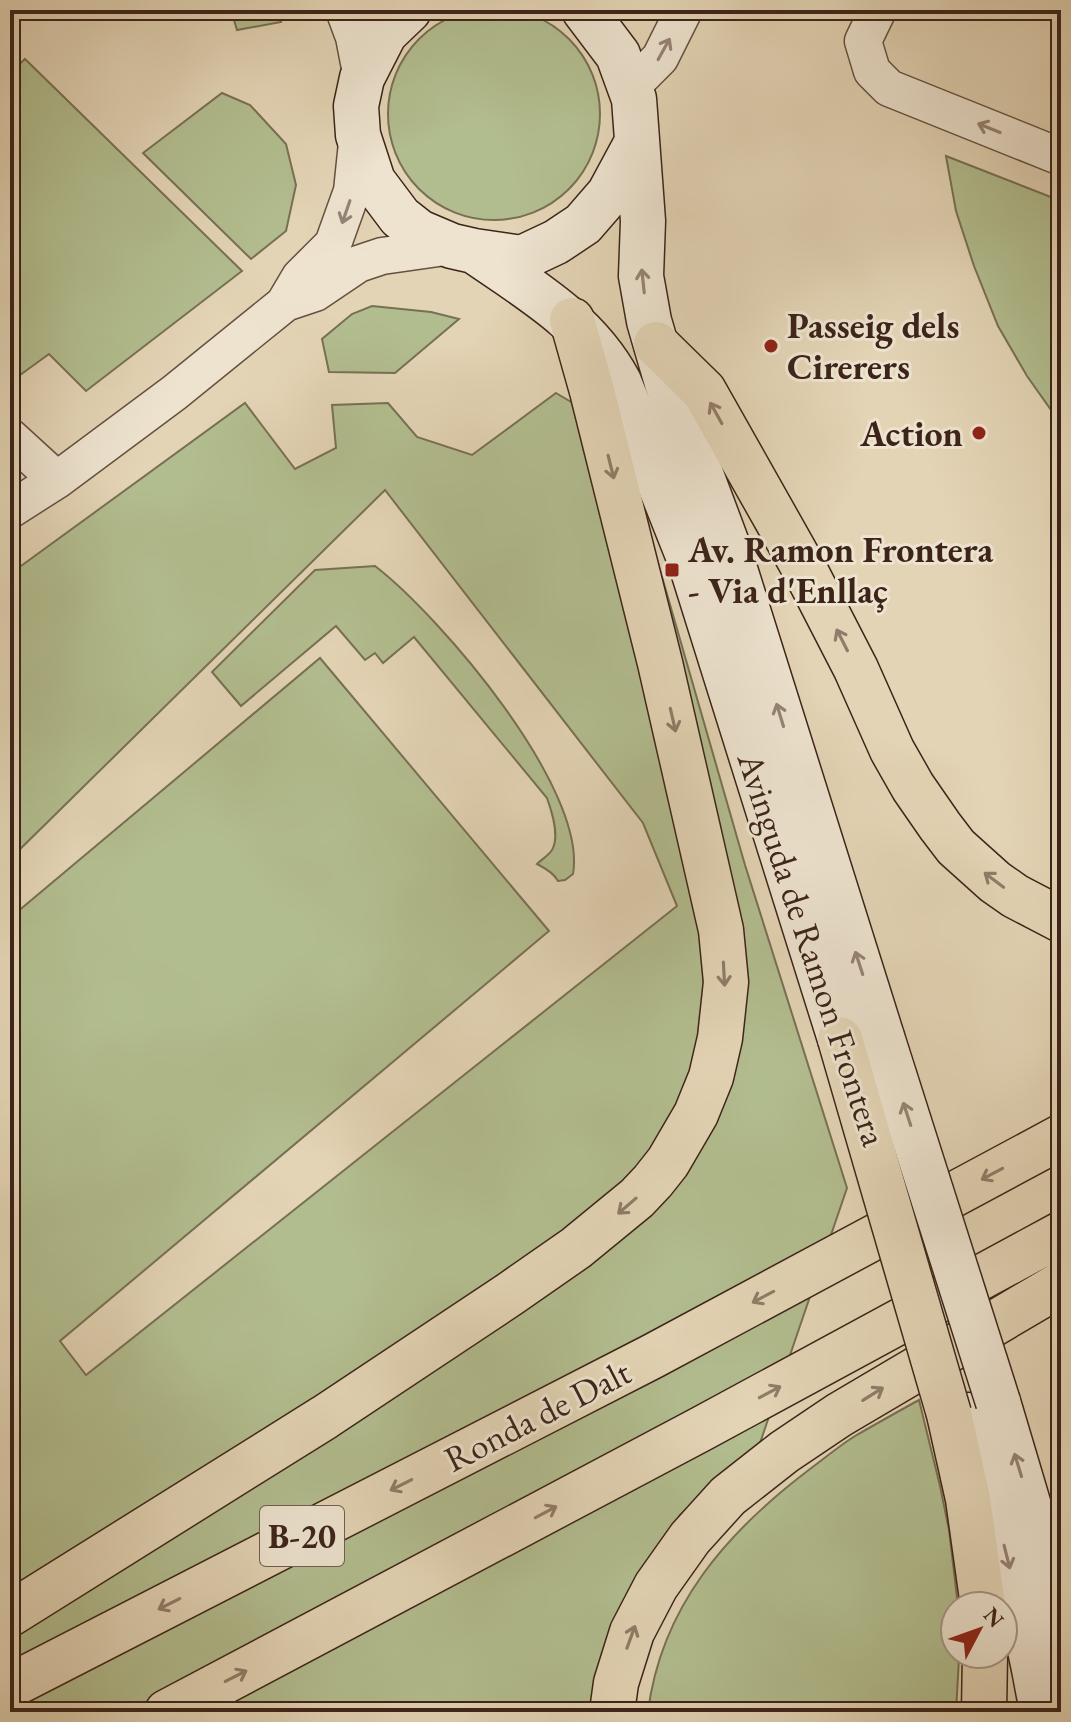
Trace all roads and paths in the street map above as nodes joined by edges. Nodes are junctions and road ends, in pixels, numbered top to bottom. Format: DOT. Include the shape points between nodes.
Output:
graph roads {
  1 [pos="344,10"];
  2 [pos="409,10"];
  3 [pos="584,10"];
  4 [pos="684,10"];
  5 [pos="878,10"];
  6 [pos="362,78"];
  7 [pos="634,99"];
  8 [pos="358,135"];
  9 [pos="637,142"];
  10 [pos="1061,157"];
  11 [pos="463,249"];
  12 [pos="284,304"];
  13 [pos="572,320"];
  14 [pos="656,344"];
  15 [pos="10,437"];
  16 [pos="57,480"];
  17 [pos="10,510"];
  18 [pos="1061,920"];
  19 [pos="861,1038"];
  20 [pos="1061,1137"];
  21 [pos="1061,1234"];
  22 [pos="1061,1284"];
  23 [pos="970,1406"];
  24 [pos="981,1590"];
  25 [pos="10,1614"];
  26 [pos="1061,1650"];
  27 [pos="985,1670"];
  28 [pos="10,1686"];
  29 [pos="167,1712"];
  30 [pos="612,1712"];
  31 [pos="984,1712"];
  32 [pos="1042,1712"];
  1 -- 6 [label="street"];
  2 -- 6 [label="street" via="385,33"];
  3 -- 7 [label="street, Avinguda de Ramon Frontera" via="618,55"];
  7 -- 4 [label="street, one-way" via="636,82 660,58"];
  10 -- 5 [label="street, one-way" via="889,88 872,71 863,41"];
  6 -- 8 [label="street" via="356,106"];
  7 -- 9 [label="street, Avinguda de Ramon Frontera"];
  8 -- 11 [label="street" via="373,181 400,217 419,232"];
  8 -- 12 [label="street, one-way" via="352,191 333,244 300,277"];
  9 -- 11 [label="street" via="609,194 583,224 556,242 522,258"];
  14 -- 9 [label="street, Avinguda de Ramon Frontera, one-way" via="641,276"];
  11 -- 12 [label="street" via="382,256"];
  11 -- 13 [label="street, Avinguda de Ramon Frontera"];
  12 -- 16 [label="street"];
  13 -- 19 [label="street, Avinguda de Ramon Frontera" via="619,382 689,558"];
  13 -- 25 [label="highway, one-way" via="660,663 721,930 726,982 720,1038 696,1114 653,1181 576,1248 325,1417"];
  18 -- 14 [label="highway, one-way" via="1015,896 975,865 931,813 892,750 805,570 704,391"];
  19 -- 14 [label="street, Avinguda de Ramon Frontera, one-way" via="727,544"];
  15 -- 16 [label="street"];
  16 -- 17 [label="street"];
  19 -- 23 [label="highway, bridge"];
  20 -- 28 [label="highway, Ronda de Dalt / B-20, one-way" via="653,1356"];
  29 -- 21 [label="highway, B-20, one-way"];
  30 -- 22 [label="highway, one-way" via="632,1632 656,1586 728,1496 839,1415"];
  23 -- 24 [label="highway" via="968,1499"];
  26 -- 23 [label="street, one-way" via="1045,1560"];
  23 -- 32 [label="street, one-way"];
  27 -- 31 [label="highway"];
}
